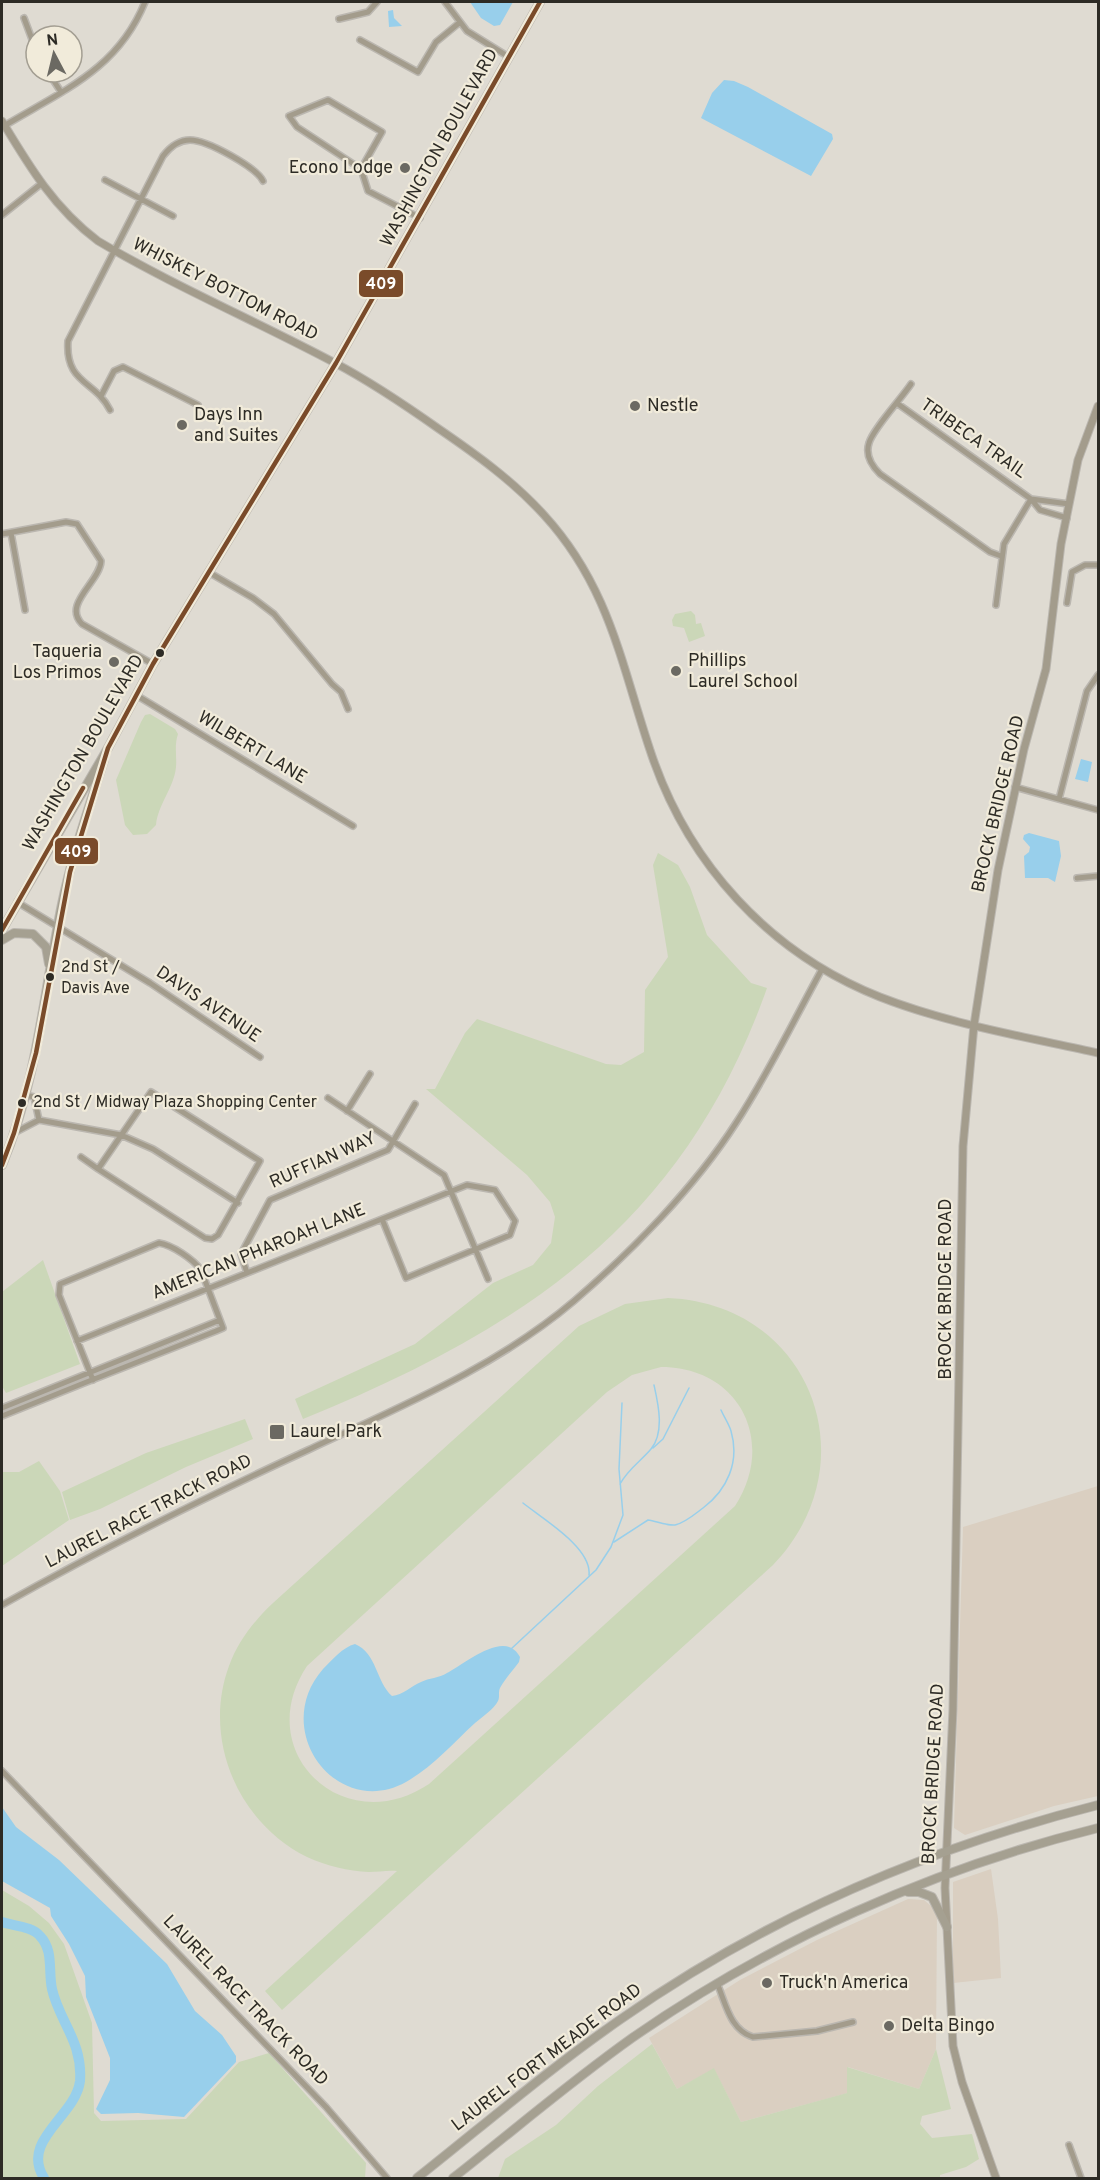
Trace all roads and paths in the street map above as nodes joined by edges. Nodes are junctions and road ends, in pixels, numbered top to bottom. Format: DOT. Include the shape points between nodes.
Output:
graph roads {
  1 [pos="145,2"];
  2 [pos="376,2"];
  3 [pos="445,2"];
  4 [pos="540,2"];
  5 [pos="24,18"];
  6 [pos="339,20"];
  7 [pos="459,23"];
  8 [pos="26,24"];
  9 [pos="360,40"];
  10 [pos="509,57"];
  11 [pos="56,84"];
  12 [pos="61,92"];
  13 [pos="3,123"];
  14 [pos="361,169"];
  15 [pos="105,180"];
  16 [pos="263,181"];
  17 [pos="40,184"];
  18 [pos="141,199"];
  19 [pos="2,215"];
  20 [pos="173,216"];
  21 [pos="420,218"];
  22 [pos="115,251"];
  23 [pos="336,363"];
  24 [pos="911,384"];
  25 [pos="101,396"];
  26 [pos="898,404"];
  27 [pos="198,405"];
  28 [pos="1098,406"];
  29 [pos="110,410"];
  30 [pos="1031,499"];
  31 [pos="1069,504"];
  32 [pos="1067,518"];
  33 [pos="11,533"];
  34 [pos="2,534"];
  35 [pos="1001,556"];
  36 [pos="1098,566"];
  37 [pos="1058,570"];
  38 [pos="1072,572"];
  39 [pos="210,573"];
  40 [pos="1067,603"];
  41 [pos="996,605"];
  42 [pos="25,610"];
  43 [pos="153,664"];
  44 [pos="1097,679"];
  45 [pos="136,695"];
  46 [pos="348,709"];
  47 [pos="108,748"];
  48 [pos="1015,787"];
  49 [pos="1059,799"];
  50 [pos="1098,810"];
  51 [pos="353,826"];
  52 [pos="1098,876"];
  53 [pos="1077,878"];
  54 [pos="17,903"];
  55 [pos="58,927"];
  56 [pos="2,930"];
  57 [pos="2,940"];
  58 [pos="822,969"];
  59 [pos="50,973"];
  60 [pos="974,1025"];
  61 [pos="1098,1053"];
  62 [pos="260,1057"];
  63 [pos="370,1074"];
  64 [pos="25,1095"];
  65 [pos="328,1098"];
  66 [pos="415,1104"];
  67 [pos="347,1111"];
  68 [pos="39,1120"];
  69 [pos="14,1133"];
  70 [pos="120,1135"];
  71 [pos="393,1140"];
  72 [pos="81,1157"];
  73 [pos="2,1166"];
  74 [pos="98,1169"];
  75 [pos="452,1191"];
  76 [pos="237,1203"];
  77 [pos="382,1219"];
  78 [pos="476,1249"];
  79 [pos="247,1273"];
  80 [pos="488,1279"];
  81 [pos="208,1288"];
  82 [pos="220,1320"];
  83 [pos="77,1341"];
  84 [pos="90,1372"];
  85 [pos="93,1380"];
  86 [pos="2,1408"];
  87 [pos="2,1416"];
  88 [pos="2,1605"];
  89 [pos="2,1771"];
  90 [pos="1098,1804"];
  91 [pos="1098,1828"];
  92 [pos="945,1850"];
  93 [pos="944,1875"];
  94 [pos="899,1893"];
  95 [pos="947,1927"];
  96 [pos="717,1983"];
  97 [pos="853,2022"];
  98 [pos="1069,2145"];
  99 [pos="387,2178"];
  100 [pos="417,2178"];
  101 [pos="453,2178"];
  102 [pos="996,2178"];
  103 [pos="1080,2178"];
  1 -- 12 [label="street" via="131,32 111,57"];
  2 -- 6 [label="street" via="368,12"];
  3 -- 7 [label="street"];
  4 -- 10 [label="main road, WASHINGTON BOULEVARD"];
  5 -- 8 [label="street"];
  7 -- 9 [label="street" via="436,42 418,72"];
  7 -- 10 [label="street" via="474,37"];
  10 -- 21 [label="main road, WASHINGTON BOULEVARD"];
  11 -- 12 [label="street"];
  12 -- 13 [label="street"];
  13 -- 17 [label="street, WHISKEY BOTTOM ROAD"];
  14 -- 14 [label="street" via="297,127 289,116 327,100 382,132"];
  14 -- 21 [label="street" via="368,191"];
  15 -- 18 [label="street"];
  16 -- 18 [label="street" via="250,167 190,140 167,150"];
  17 -- 19 [label="street"];
  17 -- 22 [label="street, WHISKEY BOTTOM ROAD" via="69,218"];
  18 -- 20 [label="street"];
  18 -- 22 [label="street"];
  21 -- 23 [label="main road, WASHINGTON BOULEVARD"];
  22 -- 23 [label="street, WHISKEY BOTTOM ROAD"];
  22 -- 25 [label="street" via="68,341 68,358 74,374"];
  23 -- 39 [label="main road, WASHINGTON BOULEVARD"];
  23 -- 58 [label="street, WHISKEY BOTTOM ROAD" via="493,466 527,497 563,539 610,620 653,760 676,815 698,852 725,887 769,931"];
  24 -- 26 [label="street"];
  25 -- 27 [label="street" via="114,371 123,367"];
  25 -- 29 [label="street"];
  26 -- 30 [label="street, TRIBECA TRAIL"];
  26 -- 35 [label="street" via="869,444 874,468"];
  28 -- 31 [label="street, BROCK BRIDGE ROAD" via="1084,440"];
  30 -- 31 [label="street, TRIBECA TRAIL"];
  30 -- 32 [label="street, TRIBECA TRAIL" via="1041,510"];
  30 -- 35 [label="street" via="1011,530"];
  31 -- 32 [label="street, BROCK BRIDGE ROAD"];
  32 -- 37 [label="street, BROCK BRIDGE ROAD"];
  33 -- 34 [label="street"];
  33 -- 42 [label="street"];
  33 -- 43 [label="street" via="72,522 81,529 100,561 99,570 77,604 77,618"];
  35 -- 41 [label="street"];
  36 -- 38 [label="street" via="1085,565"];
  37 -- 38 [label="street"];
  37 -- 48 [label="street, BROCK BRIDGE ROAD" via="1046,669"];
  38 -- 40 [label="street"];
  39 -- 43 [label="main road, WASHINGTON BOULEVARD"];
  39 -- 46 [label="street" via="274,614 341,692"];
  43 -- 45 [label="main road, WASHINGTON BOULEVARD"];
  44 -- 49 [label="street" via="1087,691"];
  45 -- 47 [label="main road, WASHINGTON BOULEVARD"];
  45 -- 51 [label="street, WILBERT LANE"];
  47 -- 54 [label="main road, WASHINGTON BOULEVARD"];
  47 -- 55 [label="main road" via="79,835"];
  48 -- 49 [label="street"];
  48 -- 60 [label="street, BROCK BRIDGE ROAD"];
  49 -- 50 [label="street"];
  52 -- 53 [label="street"];
  54 -- 55 [label="street, DAVIS AVENUE"];
  54 -- 56 [label="main road, WASHINGTON BOULEVARD"];
  55 -- 59 [label="main road"];
  55 -- 62 [label="street, DAVIS AVENUE"];
  57 -- 59 [label="main road" via="20,932 39,938 48,952"];
  58 -- 60 [label="street, WHISKEY BOTTOM ROAD" via="882,998"];
  58 -- 88 [label="street, LAUREL RACE TRACK ROAD" via="752,1097 715,1153 622,1255 573,1302 430,1394 138,1532"];
  59 -- 64 [label="main road"];
  60 -- 61 [label="street, WHISKEY BOTTOM ROAD"];
  60 -- 92 [label="street, BROCK BRIDGE ROAD" via="962,1169 953,1709"];
  63 -- 67 [label="street"];
  64 -- 68 [label="street" via="34,1097"];
  64 -- 69 [label="main road"];
  65 -- 67 [label="street"];
  66 -- 71 [label="street"];
  67 -- 71 [label="street"];
  68 -- 69 [label="street"];
  68 -- 70 [label="street"];
  69 -- 73 [label="main road"];
  70 -- 74 [label="street"];
  70 -- 76 [label="street" via="153,1149"];
  70 -- 76 [label="street" via="151,1092 260,1161"];
  71 -- 75 [label="street" via="439,1170"];
  71 -- 79 [label="street, RUFFIAN WAY" via="387,1150 270,1200 242,1254"];
  72 -- 74 [label="street"];
  74 -- 76 [label="street" via="208,1239 218,1236"];
  75 -- 77 [label="street, AMERICAN PHAROAH LANE"];
  75 -- 78 [label="street"];
  75 -- 78 [label="street, AMERICAN PHAROAH LANE" via="467,1185 495,1190 513,1213 515,1221 510,1235"];
  77 -- 78 [label="street" via="406,1278"];
  77 -- 79 [label="street, AMERICAN PHAROAH LANE"];
  78 -- 80 [label="street"];
  79 -- 81 [label="street, AMERICAN PHAROAH LANE"];
  81 -- 82 [label="street"];
  81 -- 83 [label="street, AMERICAN PHAROAH LANE"];
  81 -- 83 [label="street" via="196,1264 162,1243 63,1281 58,1286 59,1294"];
  82 -- 84 [label="street"];
  82 -- 85 [label="street" via="223,1328"];
  83 -- 84 [label="street"];
  84 -- 85 [label="street"];
  84 -- 86 [label="street"];
  85 -- 87 [label="street"];
  89 -- 99 [label="street, LAUREL RACE TRACK ROAD" via="326,2106"];
  90 -- 92 [label="main road, LAUREL FORT MEADE ROAD"];
  91 -- 93 [label="main road, LAUREL FORT MEADE ROAD"];
  92 -- 93 [label="street, BROCK BRIDGE ROAD"];
  92 -- 100 [label="main road, LAUREL FORT MEADE ROAD" via="764,1931 699,1969 586,2044"];
  93 -- 94 [label="main road, LAUREL FORT MEADE ROAD"];
  93 -- 95 [label="street, BROCK BRIDGE ROAD"];
  94 -- 95 [label="main road" via="932,1897"];
  94 -- 96 [label="main road, LAUREL FORT MEADE ROAD" via="847,1915"];
  95 -- 102 [label="street, BROCK BRIDGE ROAD" via="953,2046"];
  96 -- 97 [label="street" via="735,2026 753,2037 817,2031"];
  96 -- 101 [label="main road, LAUREL FORT MEADE ROAD" via="598,2063"];
  98 -- 103 [label="street"];
}
